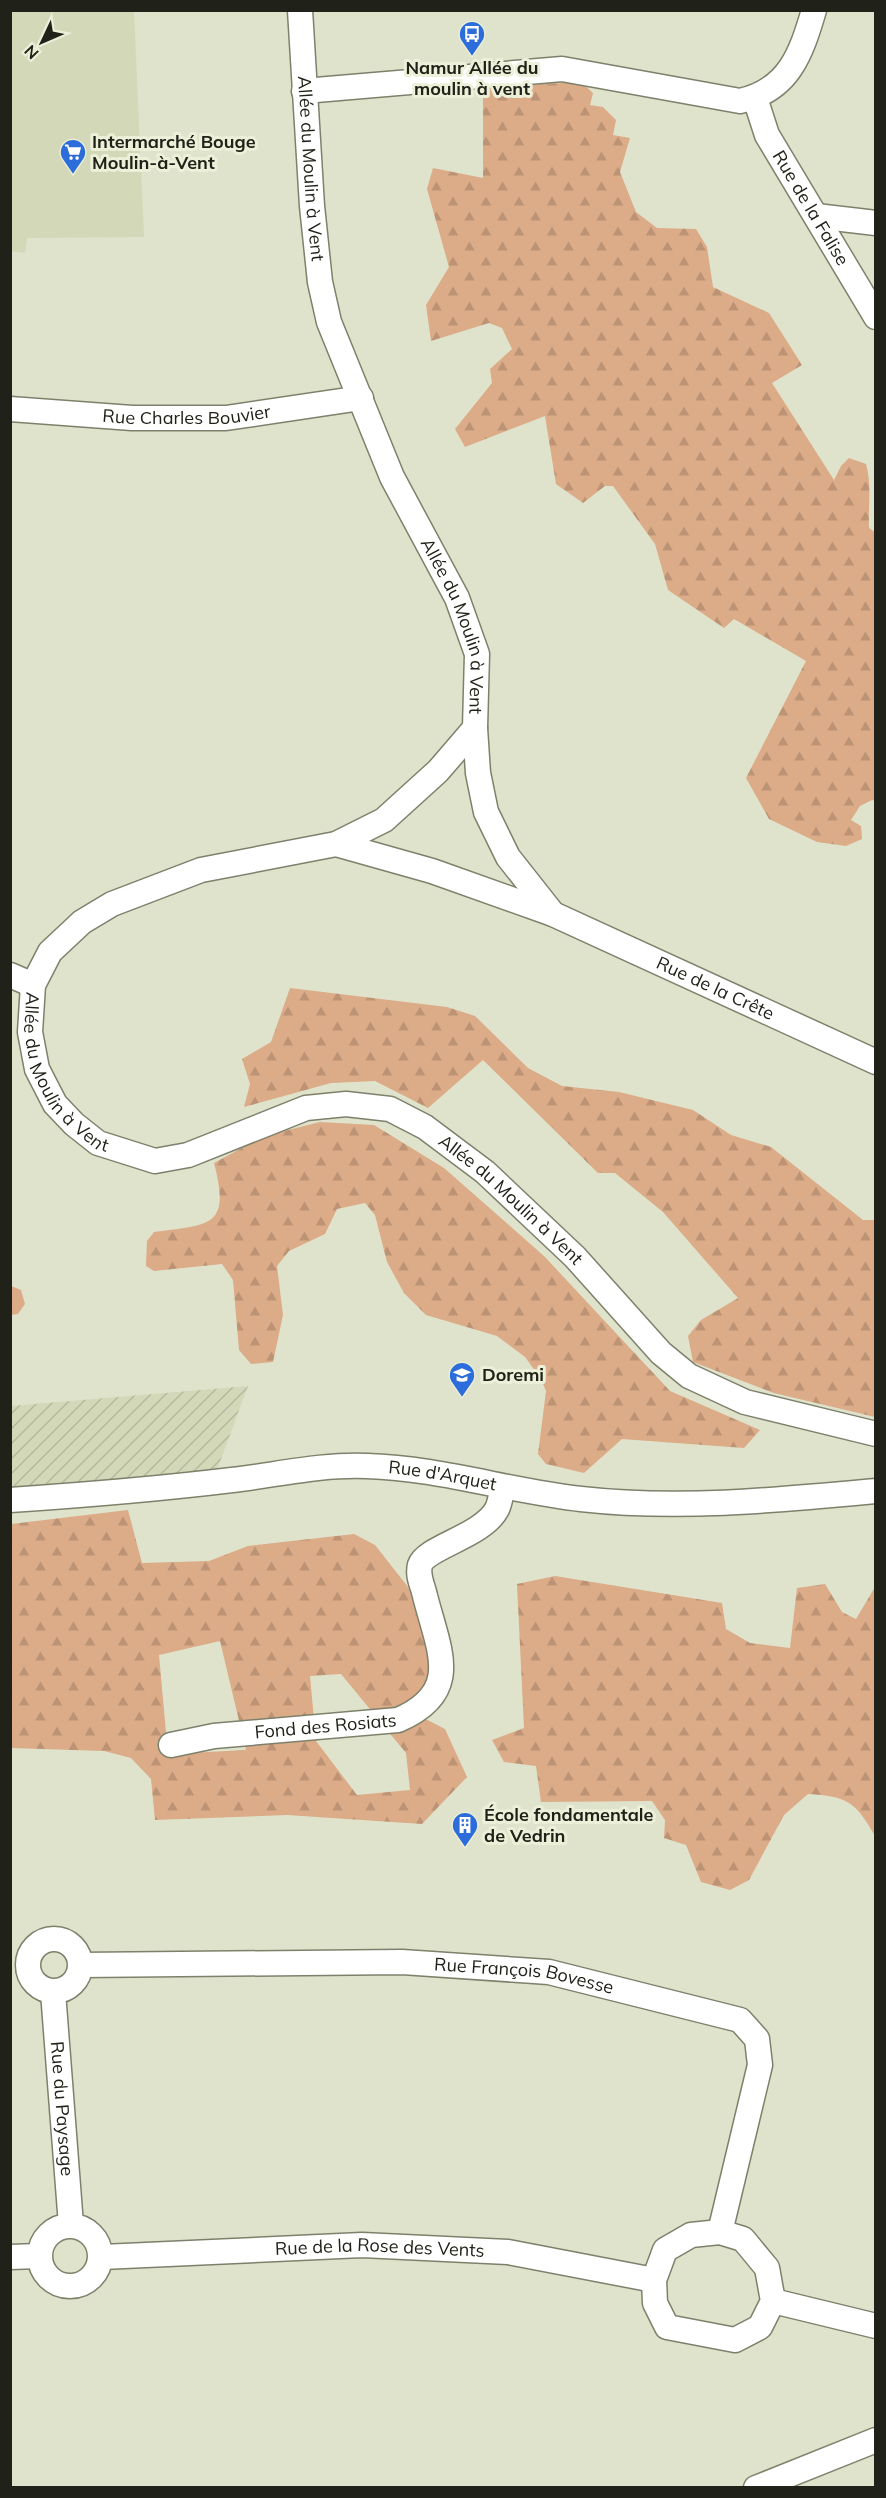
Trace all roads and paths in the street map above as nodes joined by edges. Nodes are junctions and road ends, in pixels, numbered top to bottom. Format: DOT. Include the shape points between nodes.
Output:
graph roads {
  1 [pos="300,10"];
  2 [pos="814,10"];
  3 [pos="304,91"];
  4 [pos="755,98"];
  5 [pos="816,216"];
  6 [pos="876,223"];
  7 [pos="876,317"];
  8 [pos="361,398"];
  9 [pos="10,409"];
  10 [pos="475,728"];
  11 [pos="336,844"];
  12 [pos="553,914"];
  13 [pos="10,975"];
  14 [pos="33,985"];
  15 [pos="876,1062"];
  16 [pos="876,1434"];
  17 [pos="503,1487"];
  18 [pos="876,1491"];
  19 [pos="10,1500"];
  20 [pos="171,1745"];
  21 [pos="18,1964"];
  22 [pos="81,1965"];
  23 [pos="53,1992"];
  24 [pos="71,2225"];
  25 [pos="720,2232"];
  26 [pos="39,2256"];
  27 [pos="10,2257"];
  28 [pos="102,2257"];
  29 [pos="654,2280"];
  30 [pos="773,2301"];
  31 [pos="876,2326"];
  32 [pos="876,2440"];
  33 [pos="756,2487"];
  1 -- 3 [label="street, Allée du Moulin à Vent"];
  2 -- 4 [label="street" via="801,54 777,85"];
  3 -- 4 [label="street" via="562,69 740,101"];
  3 -- 8 [label="street, Allée du Moulin à Vent" via="320,282 329,322"];
  4 -- 5 [label="street, Rue de la Falise" via="767,135"];
  5 -- 6 [label="street"];
  5 -- 7 [label="street, Rue de la Falise"];
  8 -- 9 [label="street, Rue Charles Bouvier" via="226,418 132,418"];
  8 -- 10 [label="street, Allée du Moulin à Vent" via="392,477 457,598 477,654"];
  10 -- 11 [label="street, Allée du Moulin à Vent" via="438,771 384,820"];
  10 -- 12 [label="street, Rue de la Crête" via="486,812 508,857"];
  11 -- 12 [label="street, Rue de la Crête" via="432,871"];
  11 -- 14 [label="street, Allée du Moulin à Vent" via="201,870 112,904 82,922 50,952"];
  12 -- 15 [label="street, Rue de la Crête"];
  13 -- 14 [label="street"];
  14 -- 16 [label="street, Allée du Moulin à Vent" via="30,1032 37,1069 55,1104 98,1143 155,1161 188,1155 306,1108 346,1104 390,1109 424,1126 485,1172 575,1257 661,1353 689,1376 745,1402"];
  17 -- 18 [label="street, Rue d'Arquet" via="648,1504"];
  17 -- 19 [label="street, Rue d'Arquet" via="435,1473 366,1466"];
  17 -- 20 [label="street, Fond des Rosiats" via="497,1509 488,1520 466,1537 433,1551 420,1565 419,1578 442,1681 431,1700 398,1720 214,1736"];
  21 -- 22 [label="street" via="34,1945 54,1937 74,1946"];
  21 -- 23 [label="street" via="34,1984"];
  22 -- 23 [label="street" via="73,1985"];
  22 -- 25 [label="street, Rue François Bovesse" via="402,1962 549,1972 740,2020 758,2039 760,2065"];
  23 -- 24 [label="street, Rue du Paysage"];
  24 -- 26 [label="street" via="49,2234"];
  24 -- 28 [label="street" via="93,2235"];
  25 -- 29 [label="street" via="691,2235 665,2250"];
  25 -- 30 [label="street" via="743,2239 767,2268"];
  26 -- 27 [label="street"];
  26 -- 28 [label="street" via="48,2278 70,2288 92,2279"];
  28 -- 29 [label="street, Rue de la Rose des Vents" via="362,2245 508,2252"];
  29 -- 30 [label="street" via="655,2303 667,2327 735,2340 760,2327"];
  30 -- 31 [label="street"];
  32 -- 33 [label="street"];
}
